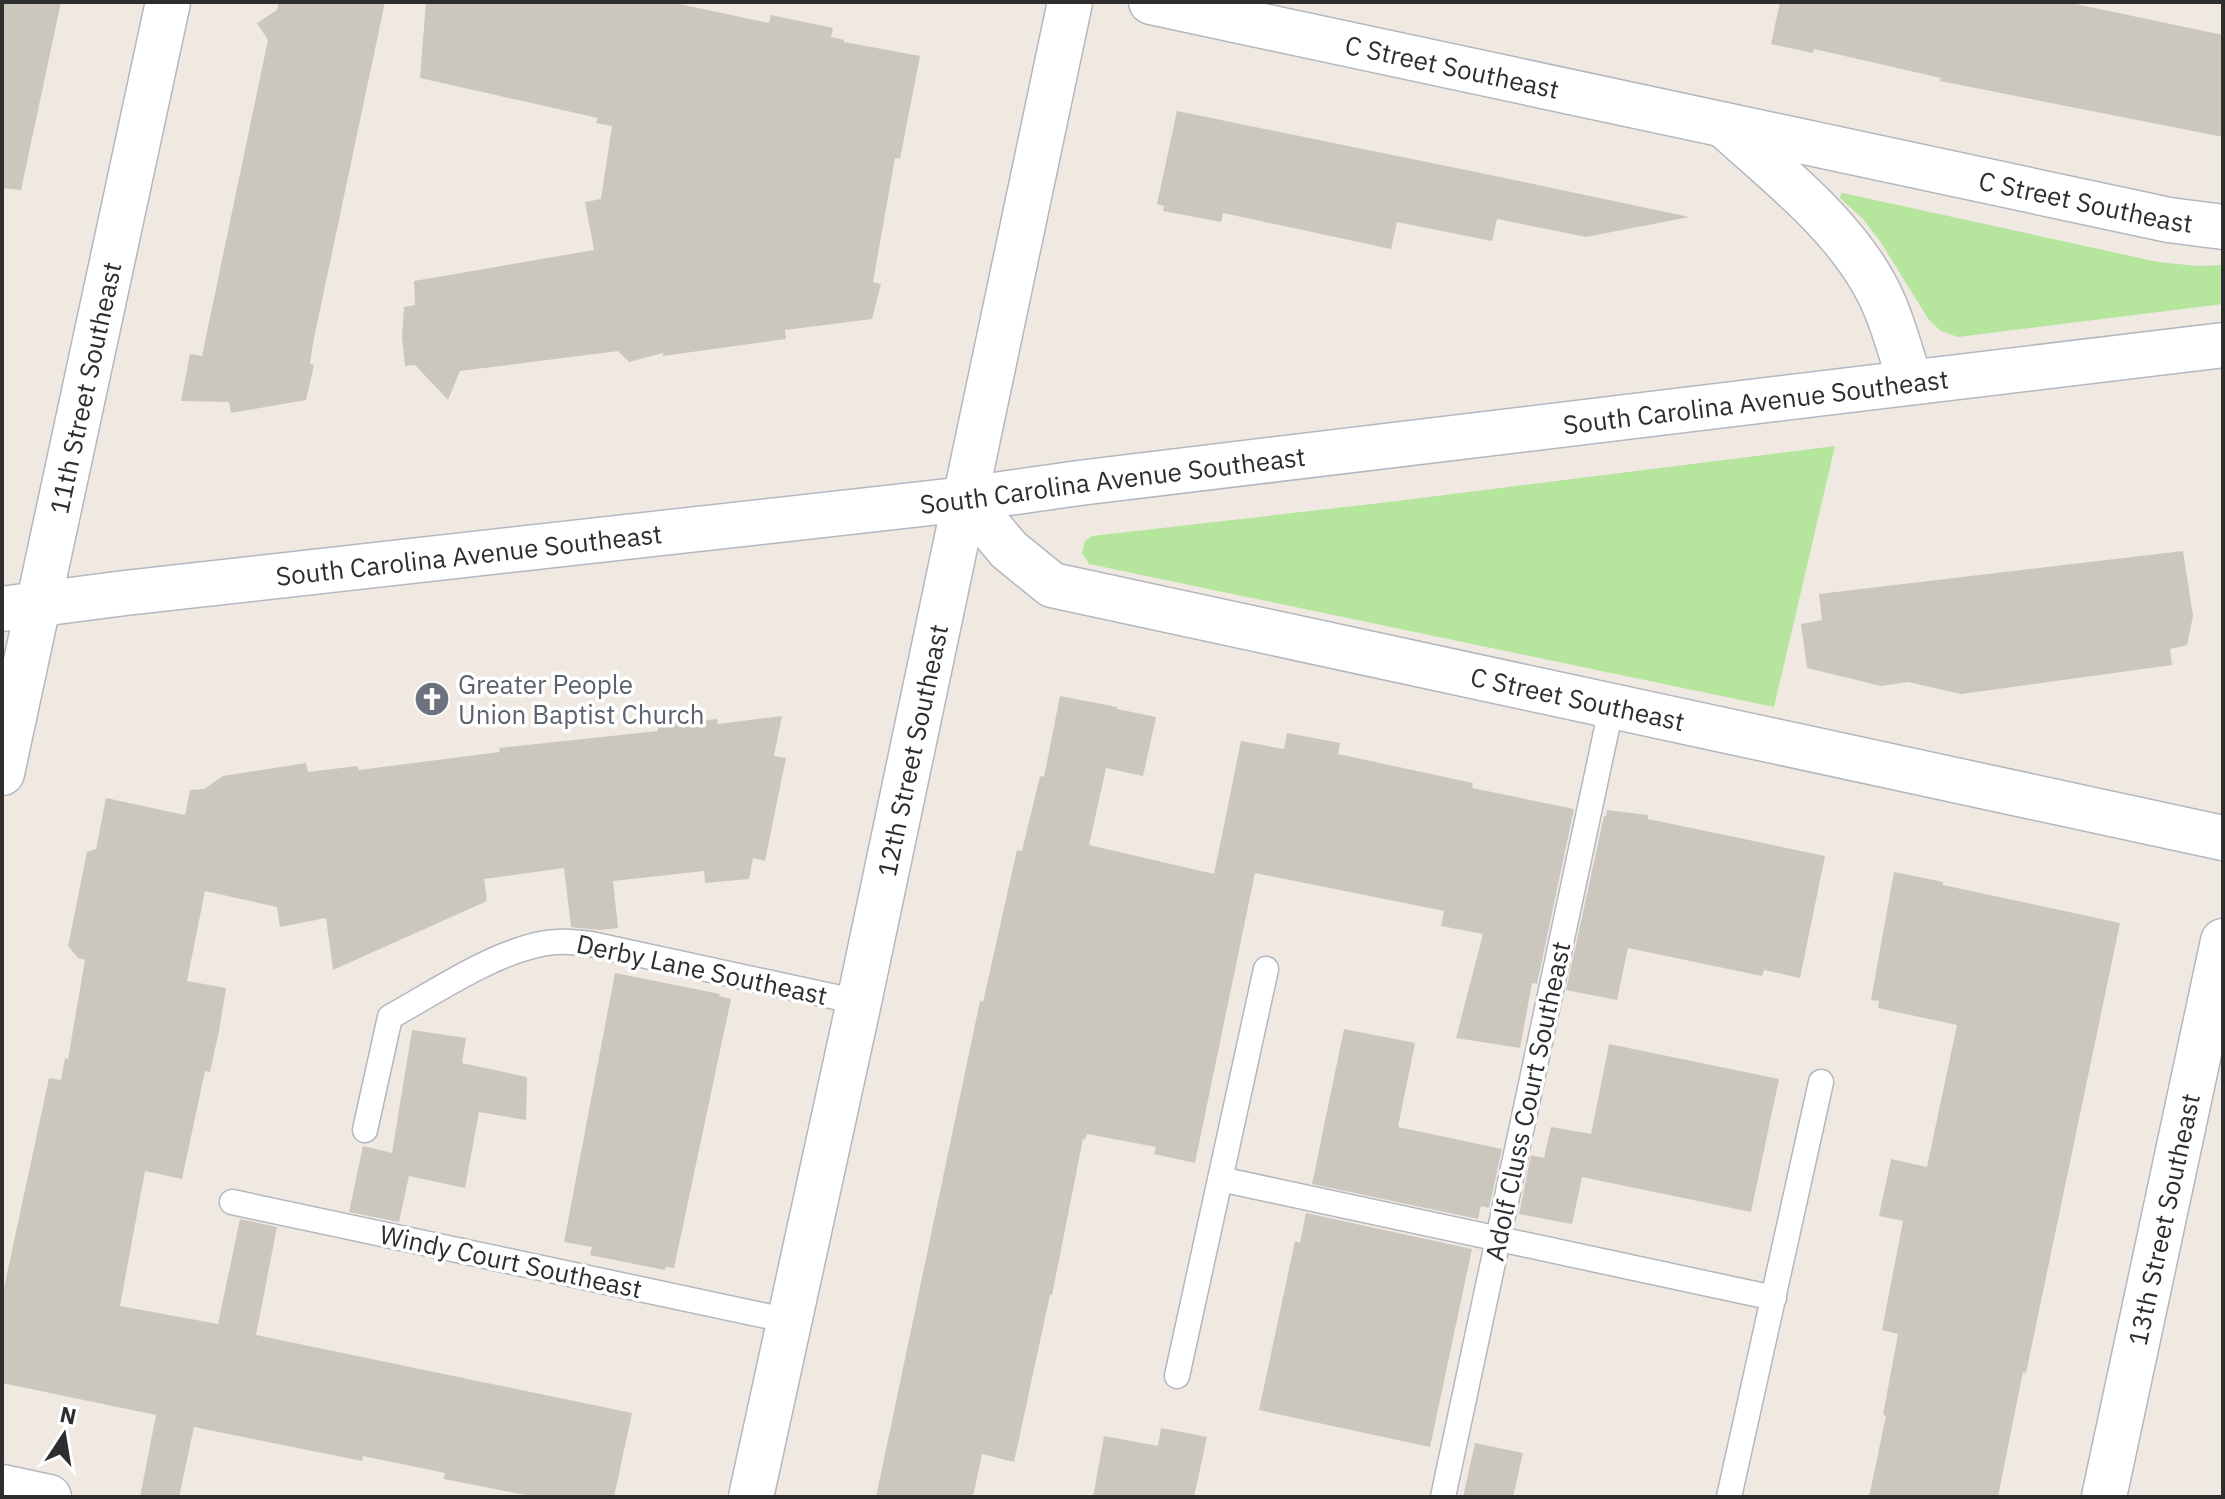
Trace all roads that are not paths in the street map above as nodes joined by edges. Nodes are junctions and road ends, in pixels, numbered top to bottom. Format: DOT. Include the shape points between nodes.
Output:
graph roads {
  1 [pos="168,2"];
  2 [pos="1070,2"];
  3 [pos="1151,2"];
  4 [pos="1722,123"];
  5 [pos="2223,227"];
  6 [pos="2223,345"];
  7 [pos="1910,381"];
  8 [pos="966,499"];
  9 [pos="20,607"];
  10 [pos="1612,704"];
  11 [pos="2,773"];
  12 [pos="2223,838"];
  13 [pos="2223,941"];
  14 [pos="1266,969"];
  15 [pos="859,1002"];
  16 [pos="1821,1082"];
  17 [pos="365,1130"];
  18 [pos="1220,1179"];
  19 [pos="232,1202"];
  20 [pos="1497,1239"];
  21 [pos="1774,1298"];
  22 [pos="790,1321"];
  23 [pos="1177,1376"];
  24 [pos="2,1487"];
  25 [pos="49,1497"];
  26 [pos="751,1497"];
  27 [pos="1443,1497"];
  28 [pos="1729,1497"];
  29 [pos="2104,1497"];
  1 -- 9 [label="street, 11th Street Southeast"];
  2 -- 8 [label="street, 12th Street Southeast"];
  3 -- 4 [label="street, C Street Southeast"];
  4 -- 5 [label="street, C Street Southeast" via="2169,220"];
  4 -- 7 [label="street" via="1854,254 1886,308"];
  6 -- 7 [label="street, South Carolina Avenue Southeast"];
  7 -- 8 [label="street, South Carolina Avenue Southeast"];
  8 -- 9 [label="street, South Carolina Avenue Southeast"];
  8 -- 10 [label="street, C Street Southeast" via="1009,550 1052,585"];
  8 -- 15 [label="street, 12th Street Southeast"];
  9 -- 11 [label="street, 11th Street Southeast"];
  10 -- 12 [label="street, C Street Southeast"];
  10 -- 20 [label="lane, Adolf Cluss Court Southeast"];
  13 -- 29 [label="street, 13th Street Southeast"];
  14 -- 18 [label="lane"];
  15 -- 17 [label="lane, Derby Lane Southeast" via="591,944 569,941 520,949 390,1017"];
  15 -- 22 [label="street, 12th Street Southeast"];
  16 -- 21 [label="lane"];
  18 -- 20 [label="lane"];
  18 -- 23 [label="lane"];
  19 -- 22 [label="lane, Windy Court Southeast"];
  20 -- 21 [label="lane"];
  20 -- 27 [label="lane, Adolf Cluss Court Southeast"];
  21 -- 28 [label="lane"];
  22 -- 26 [label="street, 12th Street Southeast"];
  24 -- 25 [label="street"];
}
